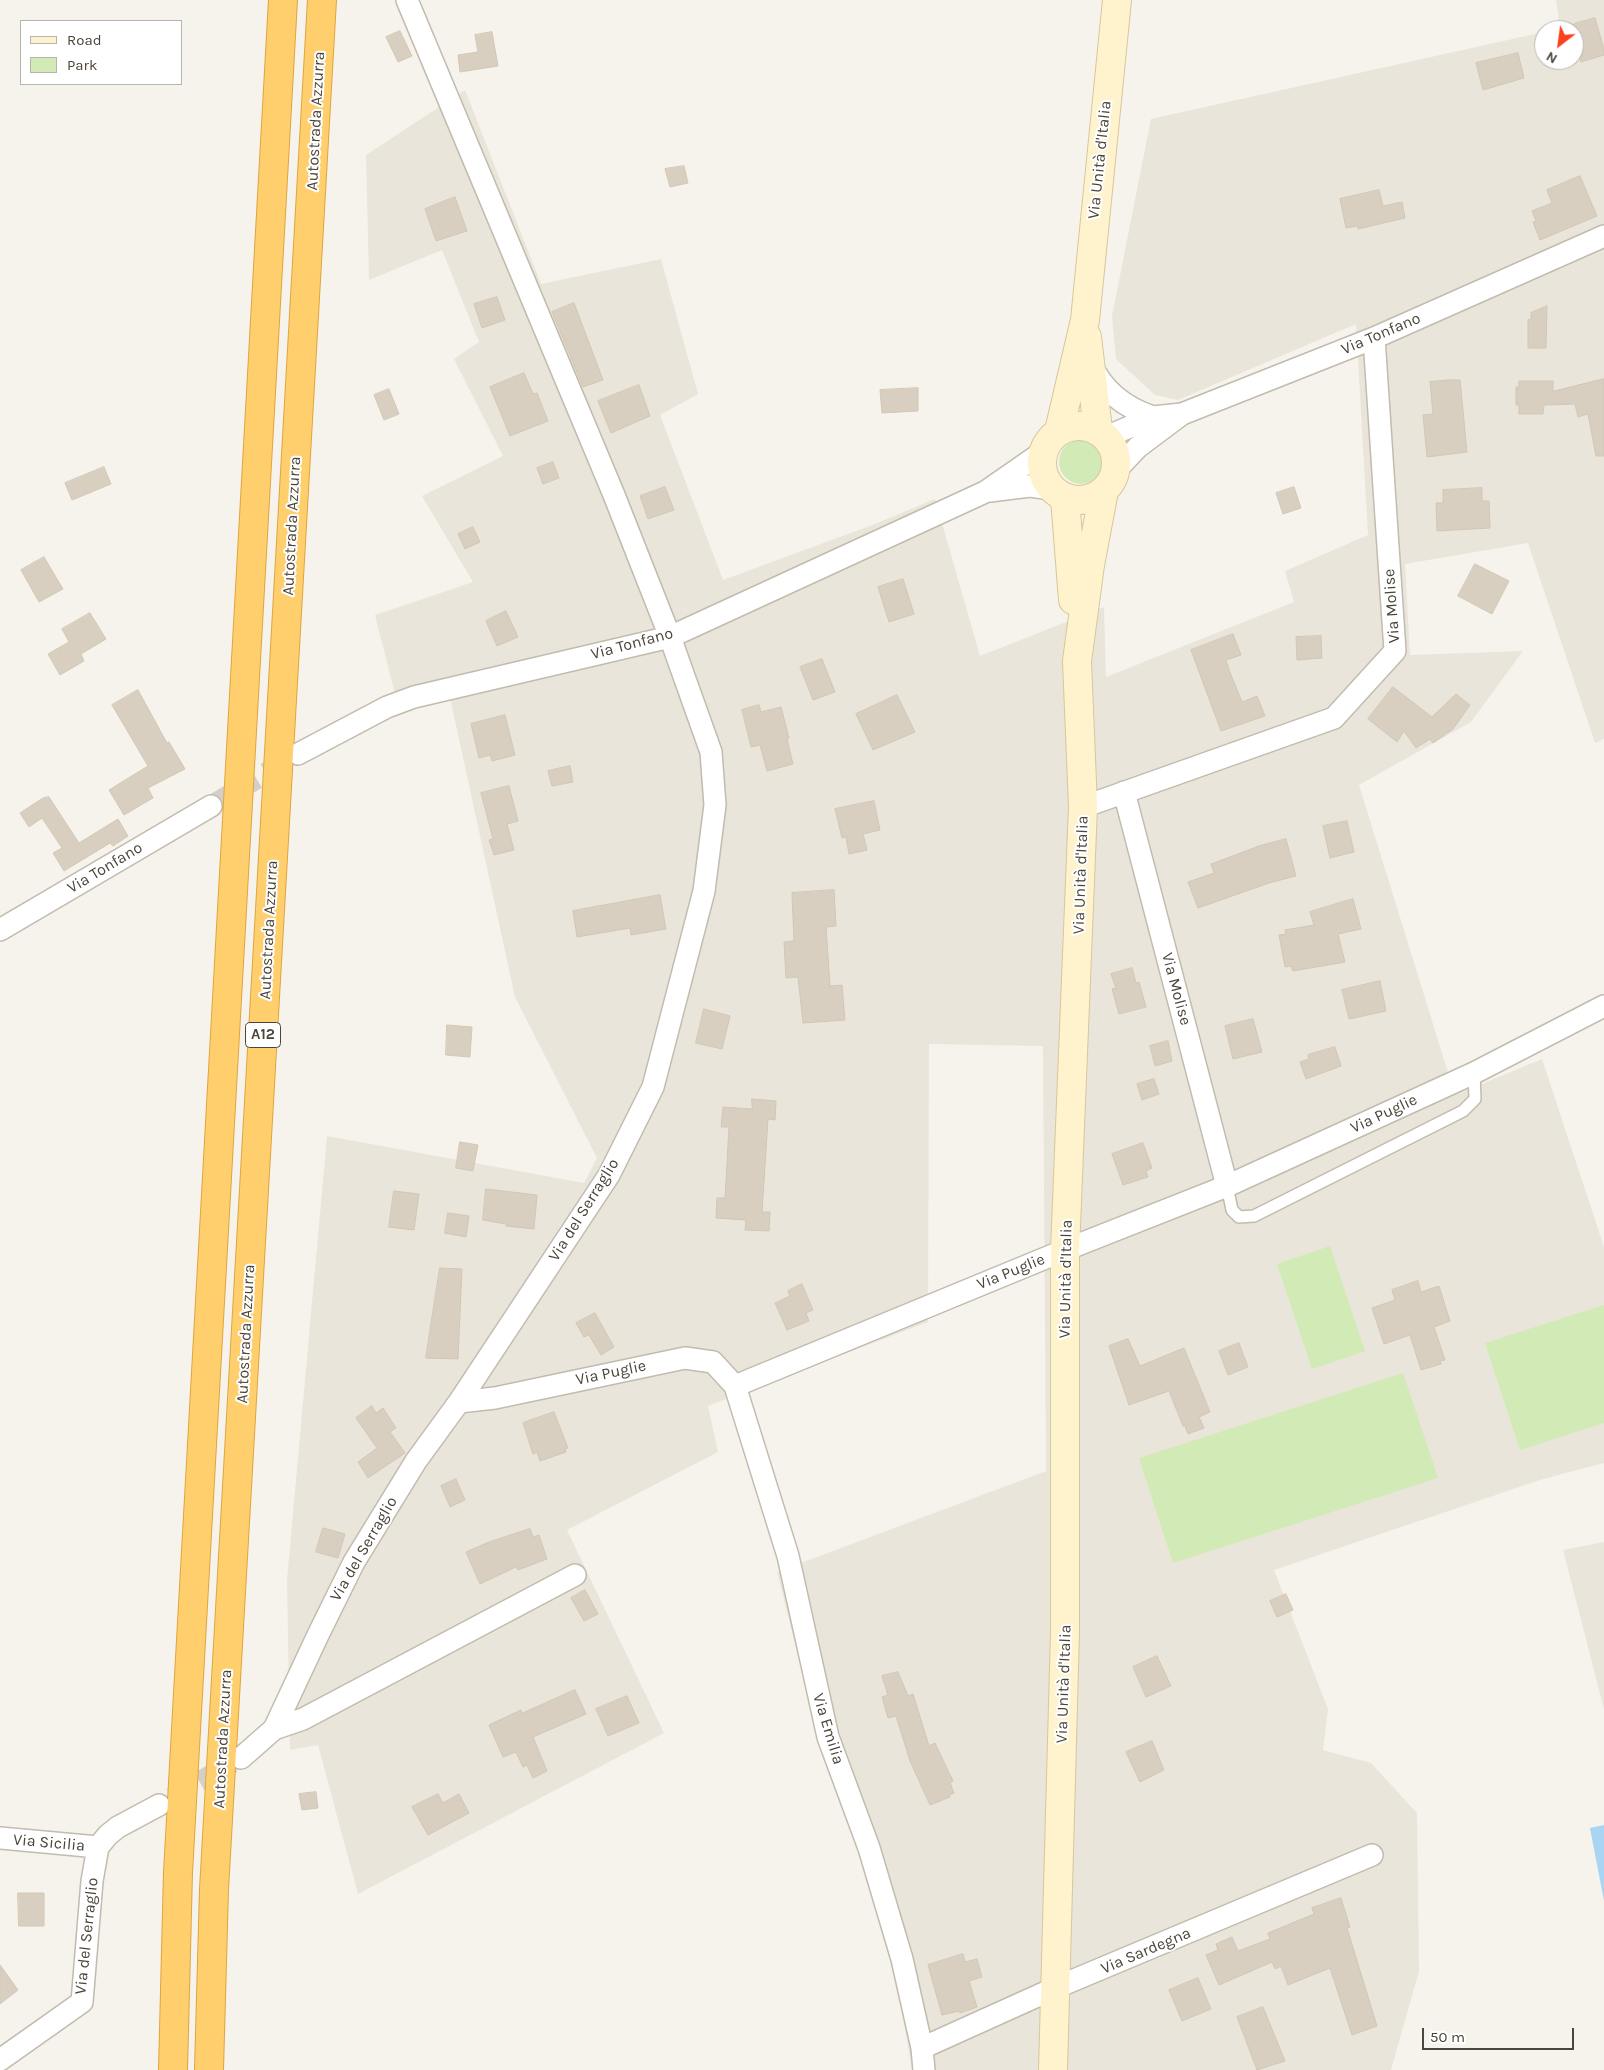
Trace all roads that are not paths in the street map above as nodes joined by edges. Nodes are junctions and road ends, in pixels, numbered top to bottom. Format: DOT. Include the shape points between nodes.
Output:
graph roads {
  1 [pos="283,0"];
  2 [pos="322,0"];
  3 [pos="407,0"];
  4 [pos="1117,0"];
  5 [pos="1604,236"];
  6 [pos="1085,320"];
  7 [pos="1374,338"];
  8 [pos="1091,363"];
  9 [pos="1182,414"];
  10 [pos="1153,417"];
  11 [pos="1102,434"];
  12 [pos="1051,441"];
  13 [pos="1111,480"];
  14 [pos="985,492"];
  15 [pos="1059,493"];
  16 [pos="670,637"];
  17 [pos="1077,661"];
  18 [pos="298,754"];
  19 [pos="1124,792"];
  20 [pos="211,806"];
  21 [pos="1083,807"];
  22 [pos="0,930"];
  23 [pos="1604,1006"];
  24 [pos="1474,1073"];
  25 [pos="1227,1186"];
  26 [pos="1065,1250"];
  27 [pos="735,1386"];
  28 [pos="459,1402"];
  29 [pos="576,1575"];
  30 [pos="274,1729"];
  31 [pos="241,1758"];
  32 [pos="159,1805"];
  33 [pos="0,1838"];
  34 [pos="98,1847"];
  35 [pos="1372,1855"];
  36 [pos="1054,1988"];
  37 [pos="922,2048"];
  38 [pos="0,2060"];
  39 [pos="172,2070"];
  40 [pos="209,2070"];
  41 [pos="924,2070"];
  42 [pos="1053,2070"];
  1 -- 39 [label="highway, A12" via="178,1872"];
  2 -- 40 [label="highway, Autostrada Azzurra / A12" via="214,1889"];
  3 -- 16 [label="street, Via del Serraglio"];
  4 -- 6 [label="main road, Via Unità d'Italia"];
  5 -- 7 [label="street, Via Tonfano"];
  6 -- 8 [label="main road"];
  6 -- 12 [label="main road"];
  7 -- 9 [label="street, Via Tonfano"];
  7 -- 19 [label="street, Via Molise" via="1395,651 1334,718"];
  8 -- 10 [label="street, Via Tonfano" via="1112,394 1130,407"];
  8 -- 11 [label="main road"];
  9 -- 10 [label="street, Via Tonfano"];
  9 -- 13 [label="street" via="1138,447"];
  10 -- 11 [label="street, Via Tonfano"];
  11 -- 12 [label="main road" via="1088,426 1078,425 1068,427"];
  11 -- 13 [label="main road" via="1115,452"];
  12 -- 14 [label="street"];
  12 -- 15 [label="main road" via="1042,459 1044,475"];
  13 -- 15 [label="main road" via="1098,496 1082,500"];
  13 -- 17 [label="main road, Via Unità d'Italia" via="1090,565"];
  14 -- 15 [label="street" via="1030,486"];
  14 -- 16 [label="street, Via Tonfano"];
  15 -- 17 [label="main road"];
  16 -- 18 [label="street, Via Tonfano" via="414,697 387,707"];
  16 -- 28 [label="street, Via del Serraglio" via="711,752 715,805 704,891 653,1087 609,1175"];
  17 -- 21 [label="main road, Via Unità d'Italia"];
  19 -- 21 [label="street, Via Molise"];
  19 -- 25 [label="street, Via Molise"];
  20 -- 22 [label="street, Via Tonfano"];
  21 -- 26 [label="main road, Via Unità d'Italia"];
  23 -- 24 [label="street, Via Puglie"];
  24 -- 25 [label="street, Via Puglie"];
  24 -- 25 [label="lane" via="1475,1099 1463,1111 1254,1216 1239,1217 1235,1214"];
  25 -- 26 [label="street, Via Puglie"];
  26 -- 27 [label="street, Via Puglie"];
  26 -- 36 [label="main road, Via Unità d'Italia" via="1066,1632"];
  27 -- 28 [label="street, Via Puglie" via="714,1362 685,1358 495,1398"];
  27 -- 37 [label="street, Via Emilia" via="788,1556 828,1737 869,1848 902,1959"];
  28 -- 30 [label="street, Via del Serraglio" via="416,1461 354,1562"];
  29 -- 30 [label="street, Via del Serraglio" via="303,1719"];
  30 -- 31 [label="street, Via del Serraglio"];
  32 -- 34 [label="street" via="118,1827"];
  33 -- 34 [label="street, Via Sicilia"];
  34 -- 38 [label="street, Via del Serraglio" via="82,2002"];
  35 -- 36 [label="street, Via Sardegna"];
  36 -- 37 [label="street, Via Sardegna"];
  36 -- 42 [label="main road, Via Unità d'Italia"];
  37 -- 41 [label="street, Via Emilia"];
}
